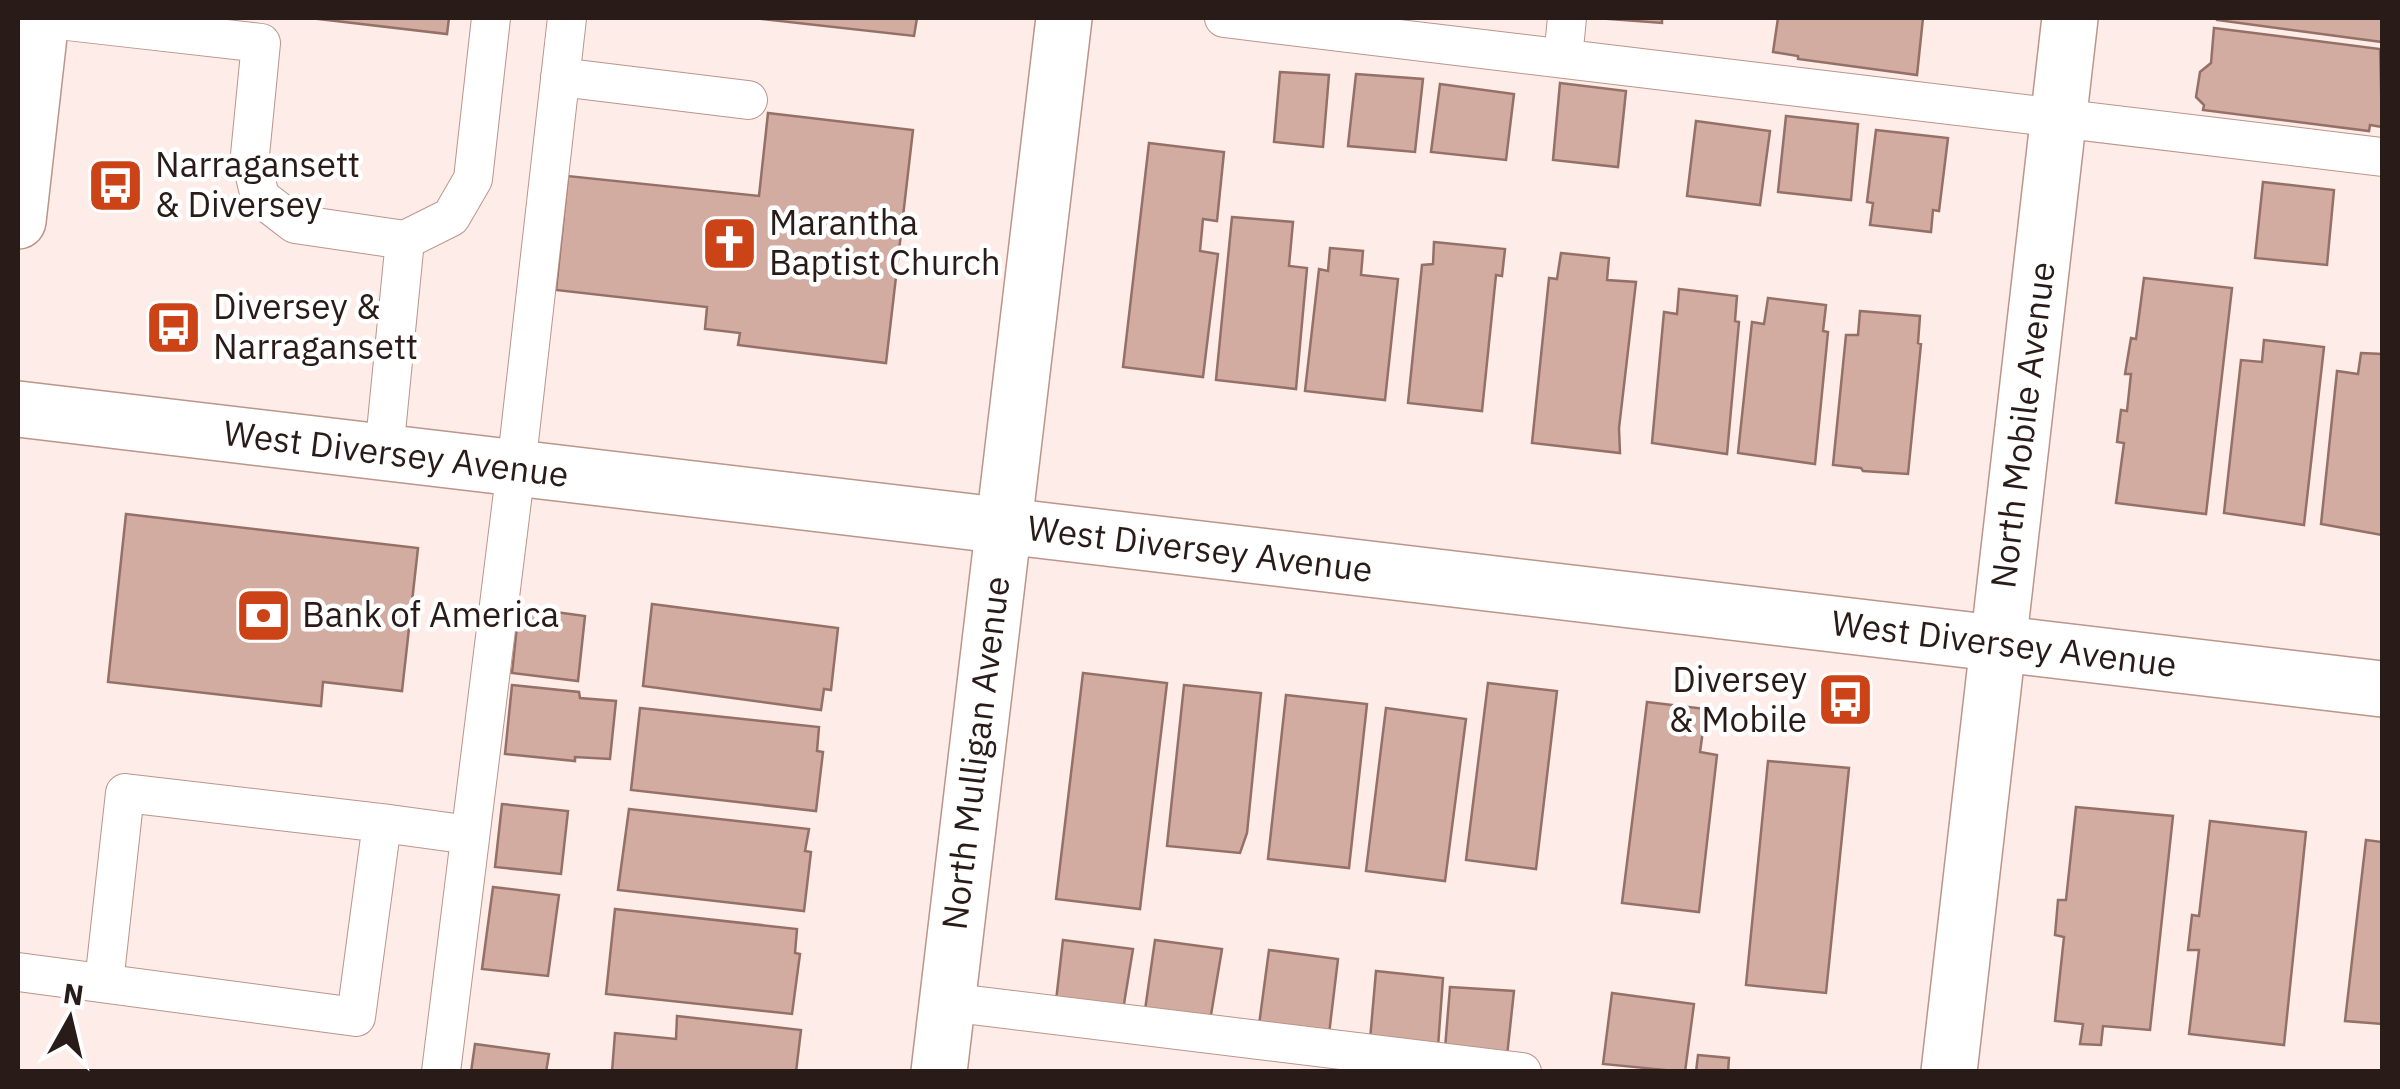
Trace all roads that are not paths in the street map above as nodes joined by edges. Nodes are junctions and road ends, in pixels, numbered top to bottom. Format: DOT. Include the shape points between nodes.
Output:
graph roads {
  1 [pos="41,18"];
  2 [pos="491,18"];
  3 [pos="567,18"];
  4 [pos="1064,18"];
  5 [pos="1224,18"];
  6 [pos="1567,18"];
  7 [pos="2070,18"];
  8 [pos="1562,58"];
  9 [pos="560,77"];
  10 [pos="26,78"];
  11 [pos="748,100"];
  12 [pos="2059,118"];
  13 [pos="2382,157"];
  14 [pos="18,221"];
  15 [pos="405,240"];
  16 [pos="18,409"];
  17 [pos="384,452"];
  18 [pos="516,468"];
  19 [pos="1003,526"];
  20 [pos="1998,644"];
  21 [pos="2382,690"];
  22 [pos="382,823"];
  23 [pos="470,834"];
  24 [pos="18,972"];
  25 [pos="104,983"];
  26 [pos="947,1002"];
  27 [pos="1422,1066"];
  28 [pos="440,1072"];
  29 [pos="939,1072"];
  30 [pos="1522,1072"];
  31 [pos="1949,1072"];
  1 -- 10 [label="main road"];
  1 -- 15 [label="lane" via="262,43 250,154 260,197 295,224"];
  2 -- 15 [label="lane" via="474,179 451,217"];
  3 -- 9 [label="lane"];
  4 -- 19 [label="main road, North Mulligan Avenue"];
  5 -- 8 [label="lane"];
  6 -- 8 [label="lane"];
  7 -- 12 [label="main road, North Mobile Avenue"];
  8 -- 12 [label="lane"];
  9 -- 11 [label="lane"];
  9 -- 18 [label="lane"];
  10 -- 14 [label="main road"];
  12 -- 13 [label="lane"];
  12 -- 20 [label="main road, North Mobile Avenue"];
  15 -- 17 [label="lane"];
  16 -- 17 [label="main road, West Diversey Avenue"];
  17 -- 18 [label="main road, West Diversey Avenue"];
  18 -- 19 [label="main road, West Diversey Avenue"];
  18 -- 23 [label="lane"];
  19 -- 20 [label="main road, West Diversey Avenue"];
  19 -- 26 [label="main road, North Mulligan Avenue"];
  20 -- 21 [label="main road, West Diversey Avenue"];
  20 -- 31 [label="main road, North Mobile Avenue"];
  22 -- 23 [label="lane"];
  22 -- 25 [label="lane" via="126,793"];
  22 -- 25 [label="lane" via="356,1017"];
  23 -- 28 [label="lane"];
  24 -- 25 [label="lane"];
  26 -- 27 [label="lane"];
  26 -- 29 [label="main road, North Mulligan Avenue"];
  27 -- 30 [label="lane"];
}
